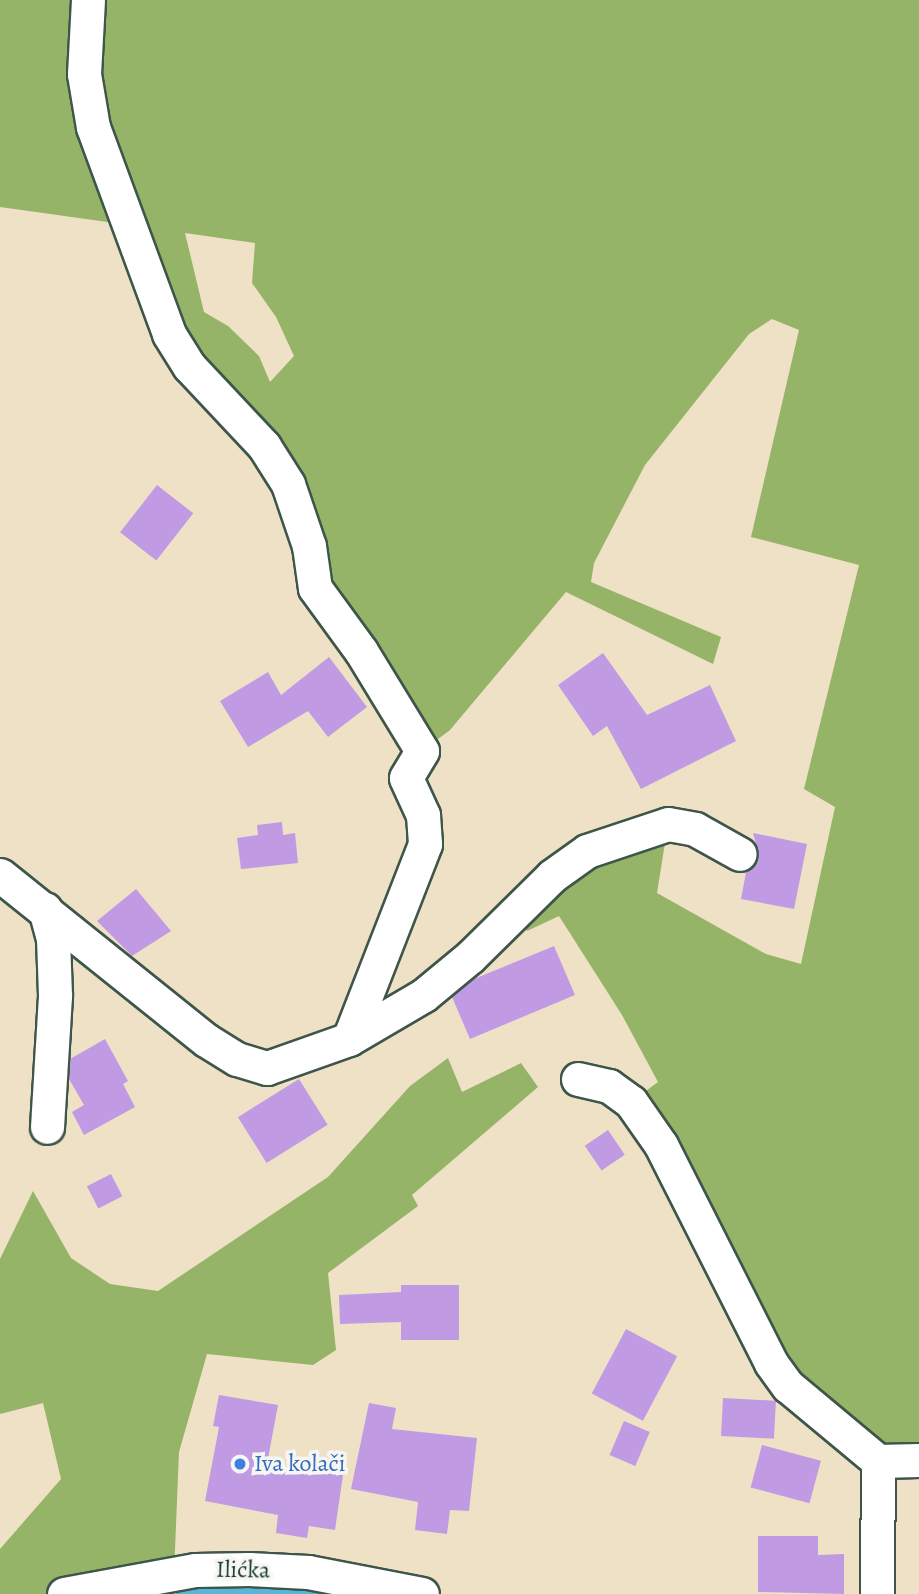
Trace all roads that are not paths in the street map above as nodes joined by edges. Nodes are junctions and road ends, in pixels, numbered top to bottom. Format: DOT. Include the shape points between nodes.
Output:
graph roads {
  1 [pos="88,0"];
  2 [pos="740,854"];
  3 [pos="0,875"];
  4 [pos="45,909"];
  5 [pos="349,1039"];
  6 [pos="578,1079"];
  7 [pos="47,1127"];
  8 [pos="919,1460"];
  9 [pos="878,1461"];
  10 [pos="64,1594"];
  11 [pos="422,1594"];
  12 [pos="877,1594"];
  1 -- 5 [label="street" via="84,74 93,127 169,334 189,366 264,446 288,484 309,546 315,588 346,628 422,751 406,778 423,815 425,844"];
  2 -- 5 [label="street" via="695,829 668,824 587,851 552,876 424,995"];
  3 -- 4 [label="street"];
  4 -- 5 [label="street" via="206,1040 237,1059 276,1066"];
  4 -- 7 [label="street" via="53,938 55,996"];
  6 -- 9 [label="street" via="609,1086 631,1102 667,1156 771,1363 789,1385"];
  8 -- 9 [label="street"];
  9 -- 12 [label="street"];
  10 -- 11 [label="street, Ilićka" via="195,1570 249,1569 308,1572"];
}
